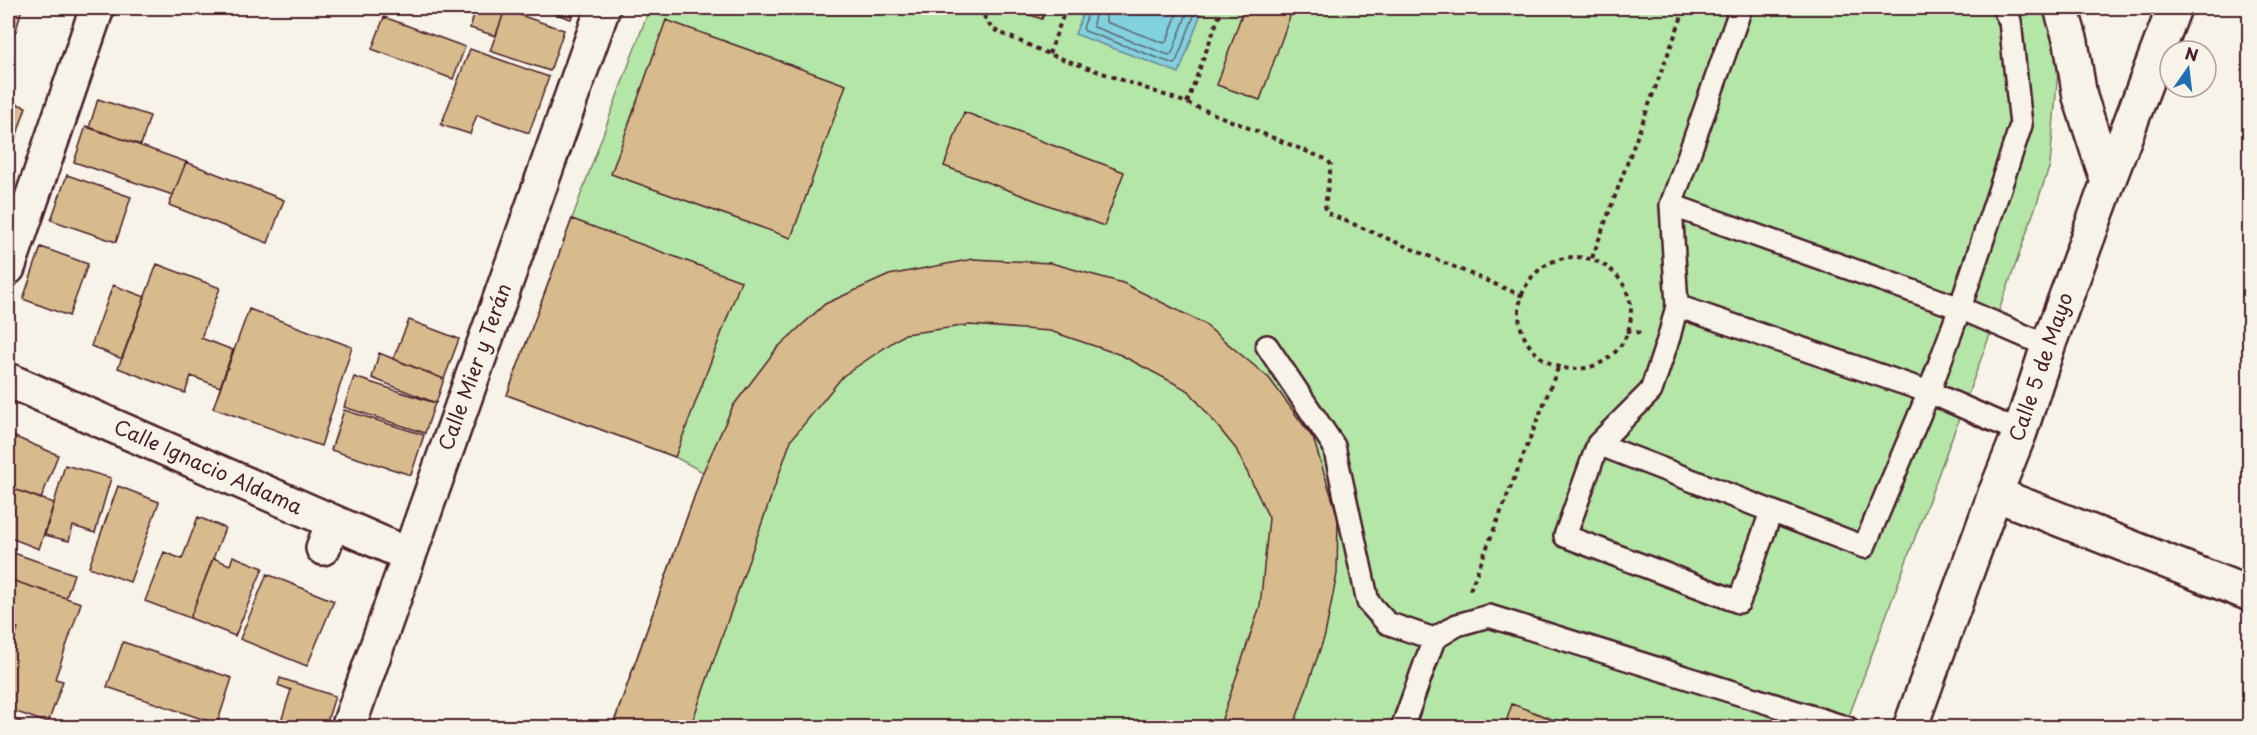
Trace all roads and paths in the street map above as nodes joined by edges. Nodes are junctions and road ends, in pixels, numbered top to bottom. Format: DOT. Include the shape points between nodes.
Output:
graph roads {
  1 [pos="98,8"];
  2 [pos="603,8"];
  3 [pos="979,8"];
  4 [pos="1065,8"];
  5 [pos="1222,8"];
  6 [pos="1685,8"];
  7 [pos="1741,8"];
  8 [pos="2003,8"];
  9 [pos="2061,8"];
  10 [pos="2174,8"];
  11 [pos="1049,54"];
  12 [pos="1187,103"];
  13 [pos="2108,182"];
  14 [pos="1671,205"];
  15 [pos="1592,258"];
  16 [pos="8,268"];
  17 [pos="1523,296"];
  18 [pos="1677,306"];
  19 [pos="1960,308"];
  20 [pos="1267,346"];
  21 [pos="2048,346"];
  22 [pos="1558,368"];
  23 [pos="8,380"];
  24 [pos="1929,392"];
  25 [pos="2020,432"];
  26 [pos="1598,444"];
  27 [pos="1995,494"];
  28 [pos="1771,512"];
  29 [pos="409,555"];
  30 [pos="2250,594"];
  31 [pos="1457,625"];
  32 [pos="1434,639"];
  33 [pos="348,728"];
  34 [pos="1402,728"];
  35 [pos="1848,728"];
  36 [pos="1910,728"];
  1 -- 16 [label="main road"];
  2 -- 29 [label="main road, Calle Mier y Terán"];
  3 -- 11 [label="path" via="992,29"];
  4 -- 11 [label="path"];
  5 -- 12 [label="path"];
  6 -- 15 [label="path"];
  7 -- 14 [label="lane"];
  8 -- 19 [label="lane" via="2010,21 2021,125"];
  9 -- 13 [label="main road" via="2080,97"];
  10 -- 13 [label="main road, Calle 5 de Mayo"];
  11 -- 12 [label="path"];
  12 -- 17 [label="path" via="1328,160 1331,165 1327,213"];
  13 -- 21 [label="main road, Calle 5 de Mayo"];
  14 -- 18 [label="lane"];
  14 -- 19 [label="lane"];
  15 -- 17 [label="path" via="1556,259 1528,280"];
  15 -- 22 [label="path" via="1621,278 1633,312 1622,346 1594,367"];
  17 -- 22 [label="path" via="1517,314 1529,347"];
  18 -- 24 [label="lane"];
  18 -- 26 [label="lane" via="1651,391"];
  19 -- 21 [label="lane"];
  19 -- 24 [label="lane"];
  20 -- 32 [label="lane" via="1334,446 1368,602 1387,623"];
  21 -- 25 [label="main road, Calle 5 de Mayo"];
  22 -- 31 [label="path"];
  23 -- 29 [label="main road, Calle Ignacio Aldama" via="328,535"];
  24 -- 25 [label="lane"];
  24 -- 28 [label="lane" via="1864,547"];
  25 -- 27 [label="main road, Calle 5 de Mayo"];
  26 -- 28 [label="lane"];
  26 -- 28 [label="lane" via="1565,536 1739,602"];
  27 -- 30 [label="main road"];
  27 -- 36 [label="main road, Calle 5 de Mayo"];
  29 -- 33 [label="main road, Calle Mier y Terán"];
  31 -- 32 [label="lane"];
  31 -- 35 [label="lane" via="1489,616"];
  32 -- 34 [label="lane"];
}
